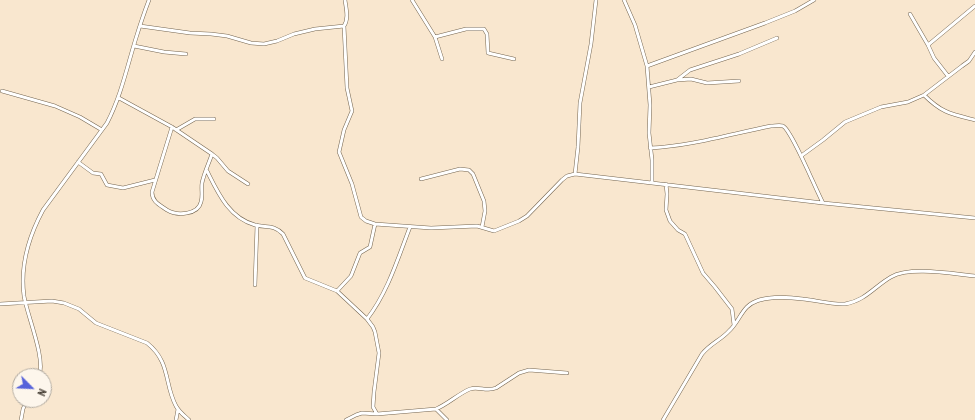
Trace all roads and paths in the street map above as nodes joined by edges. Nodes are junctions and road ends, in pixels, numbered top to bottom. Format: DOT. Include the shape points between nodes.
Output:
graph roads {
  1 [pos="149,0"];
  2 [pos="345,0"];
  3 [pos="412,0"];
  4 [pos="596,0"];
  5 [pos="624,0"];
  6 [pos="814,0"];
  7 [pos="975,6"];
  8 [pos="910,14"];
  9 [pos="140,26"];
  10 [pos="344,26"];
  11 [pos="435,37"];
  12 [pos="777,38"];
  13 [pos="928,45"];
  14 [pos="134,46"];
  15 [pos="975,52"];
  16 [pos="186,54"];
  17 [pos="442,59"];
  18 [pos="514,59"];
  19 [pos="647,66"];
  20 [pos="948,76"];
  21 [pos="677,80"];
  22 [pos="739,81"];
  23 [pos="649,87"];
  24 [pos="2,91"];
  25 [pos="924,95"];
  26 [pos="119,98"];
  27 [pos="214,119"];
  28 [pos="975,120"];
  29 [pos="172,127"];
  30 [pos="102,130"];
  31 [pos="176,130"];
  32 [pos="650,148"];
  33 [pos="212,154"];
  34 [pos="800,156"];
  35 [pos="78,162"];
  36 [pos="207,171"];
  37 [pos="575,174"];
  38 [pos="421,179"];
  39 [pos="155,180"];
  40 [pos="652,183"];
  41 [pos="248,184"];
  42 [pos="666,184"];
  43 [pos="823,203"];
  44 [pos="975,218"];
  45 [pos="374,224"];
  46 [pos="256,225"];
  47 [pos="410,226"];
  48 [pos="482,227"];
  49 [pos="975,276"];
  50 [pos="255,286"];
  51 [pos="338,291"];
  52 [pos="26,303"];
  53 [pos="0,304"];
  54 [pos="367,319"];
  55 [pos="734,325"];
  56 [pos="41,368"];
  57 [pos="567,374"];
  58 [pos="23,408"];
  59 [pos="178,409"];
  60 [pos="436,409"];
  61 [pos="377,414"];
  62 [pos="21,420"];
  63 [pos="176,420"];
  64 [pos="189,420"];
  65 [pos="346,420"];
  66 [pos="447,420"];
  67 [pos="663,420"];
  1 -- 9 [label="street"];
  2 -- 10 [label="street"];
  3 -- 11 [label="street"];
  4 -- 37 [label="street" via="580,108"];
  5 -- 19 [label="street" via="635,25"];
  6 -- 19 [label="street" via="765,23"];
  7 -- 13 [label="street"];
  8 -- 13 [label="street"];
  9 -- 10 [label="street" via="219,35 264,44 315,29"];
  9 -- 14 [label="street"];
  10 -- 45 [label="street" via="347,88 352,111 339,152 352,184 361,217"];
  11 -- 17 [label="street"];
  11 -- 18 [label="street" via="466,29 484,28 488,52"];
  12 -- 21 [label="street" via="699,66"];
  13 -- 20 [label="street" via="934,58"];
  14 -- 16 [label="street"];
  14 -- 26 [label="street"];
  15 -- 20 [label="street" via="969,61"];
  19 -- 23 [label="street"];
  20 -- 25 [label="street"];
  21 -- 22 [label="street" via="691,79 706,83"];
  21 -- 23 [label="street"];
  23 -- 32 [label="street"];
  24 -- 30 [label="street" via="61,108"];
  25 -- 28 [label="street" via="941,110"];
  25 -- 34 [label="street" via="908,102 881,107 844,122"];
  26 -- 29 [label="street"];
  26 -- 30 [label="street"];
  27 -- 31 [label="street" via="195,119"];
  29 -- 31 [label="street"];
  29 -- 39 [label="street"];
  30 -- 35 [label="street"];
  31 -- 33 [label="street"];
  32 -- 34 [label="street" via="703,142 771,126 781,126 785,127"];
  32 -- 40 [label="street"];
  33 -- 36 [label="street"];
  33 -- 41 [label="street" via="228,170"];
  34 -- 43 [label="street"];
  35 -- 39 [label="street" via="93,173 101,174 107,184 118,188"];
  35 -- 52 [label="street" via="34,226 28,245 23,283"];
  36 -- 39 [label="street" via="202,184 201,202 191,212 176,214 156,203 152,197"];
  36 -- 46 [label="street" via="227,206 237,216"];
  37 -- 40 [label="street"];
  37 -- 48 [label="street" via="562,180 519,221 494,230"];
  38 -- 48 [label="street" via="460,168 469,170 484,200"];
  40 -- 42 [label="street"];
  42 -- 43 [label="street"];
  42 -- 55 [label="street" via="666,210 670,220 685,234 703,273 732,309"];
  43 -- 44 [label="street"];
  45 -- 47 [label="street"];
  45 -- 51 [label="street" via="370,247 360,254 351,276"];
  46 -- 50 [label="street"];
  46 -- 51 [label="street" via="278,229 306,278"];
  47 -- 48 [label="street"];
  47 -- 54 [label="street" via="383,294"];
  49 -- 55 [label="street" via="903,272 891,277 857,301 843,304 788,297 768,298 749,305"];
  51 -- 54 [label="street"];
  52 -- 53 [label="street"];
  52 -- 56 [label="street"];
  52 -- 59 [label="street" via="64,303 79,309 92,321 147,343 160,357"];
  54 -- 61 [label="street" via="375,332 379,353 373,407"];
  55 -- 67 [label="street" via="702,354"];
  57 -- 60 [label="street" via="524,371 491,390 473,388"];
  58 -- 62 [label="street"];
  59 -- 63 [label="street"];
  59 -- 64 [label="street"];
  60 -- 61 [label="street"];
  60 -- 66 [label="street"];
  61 -- 65 [label="street" via="362,413"];
}
